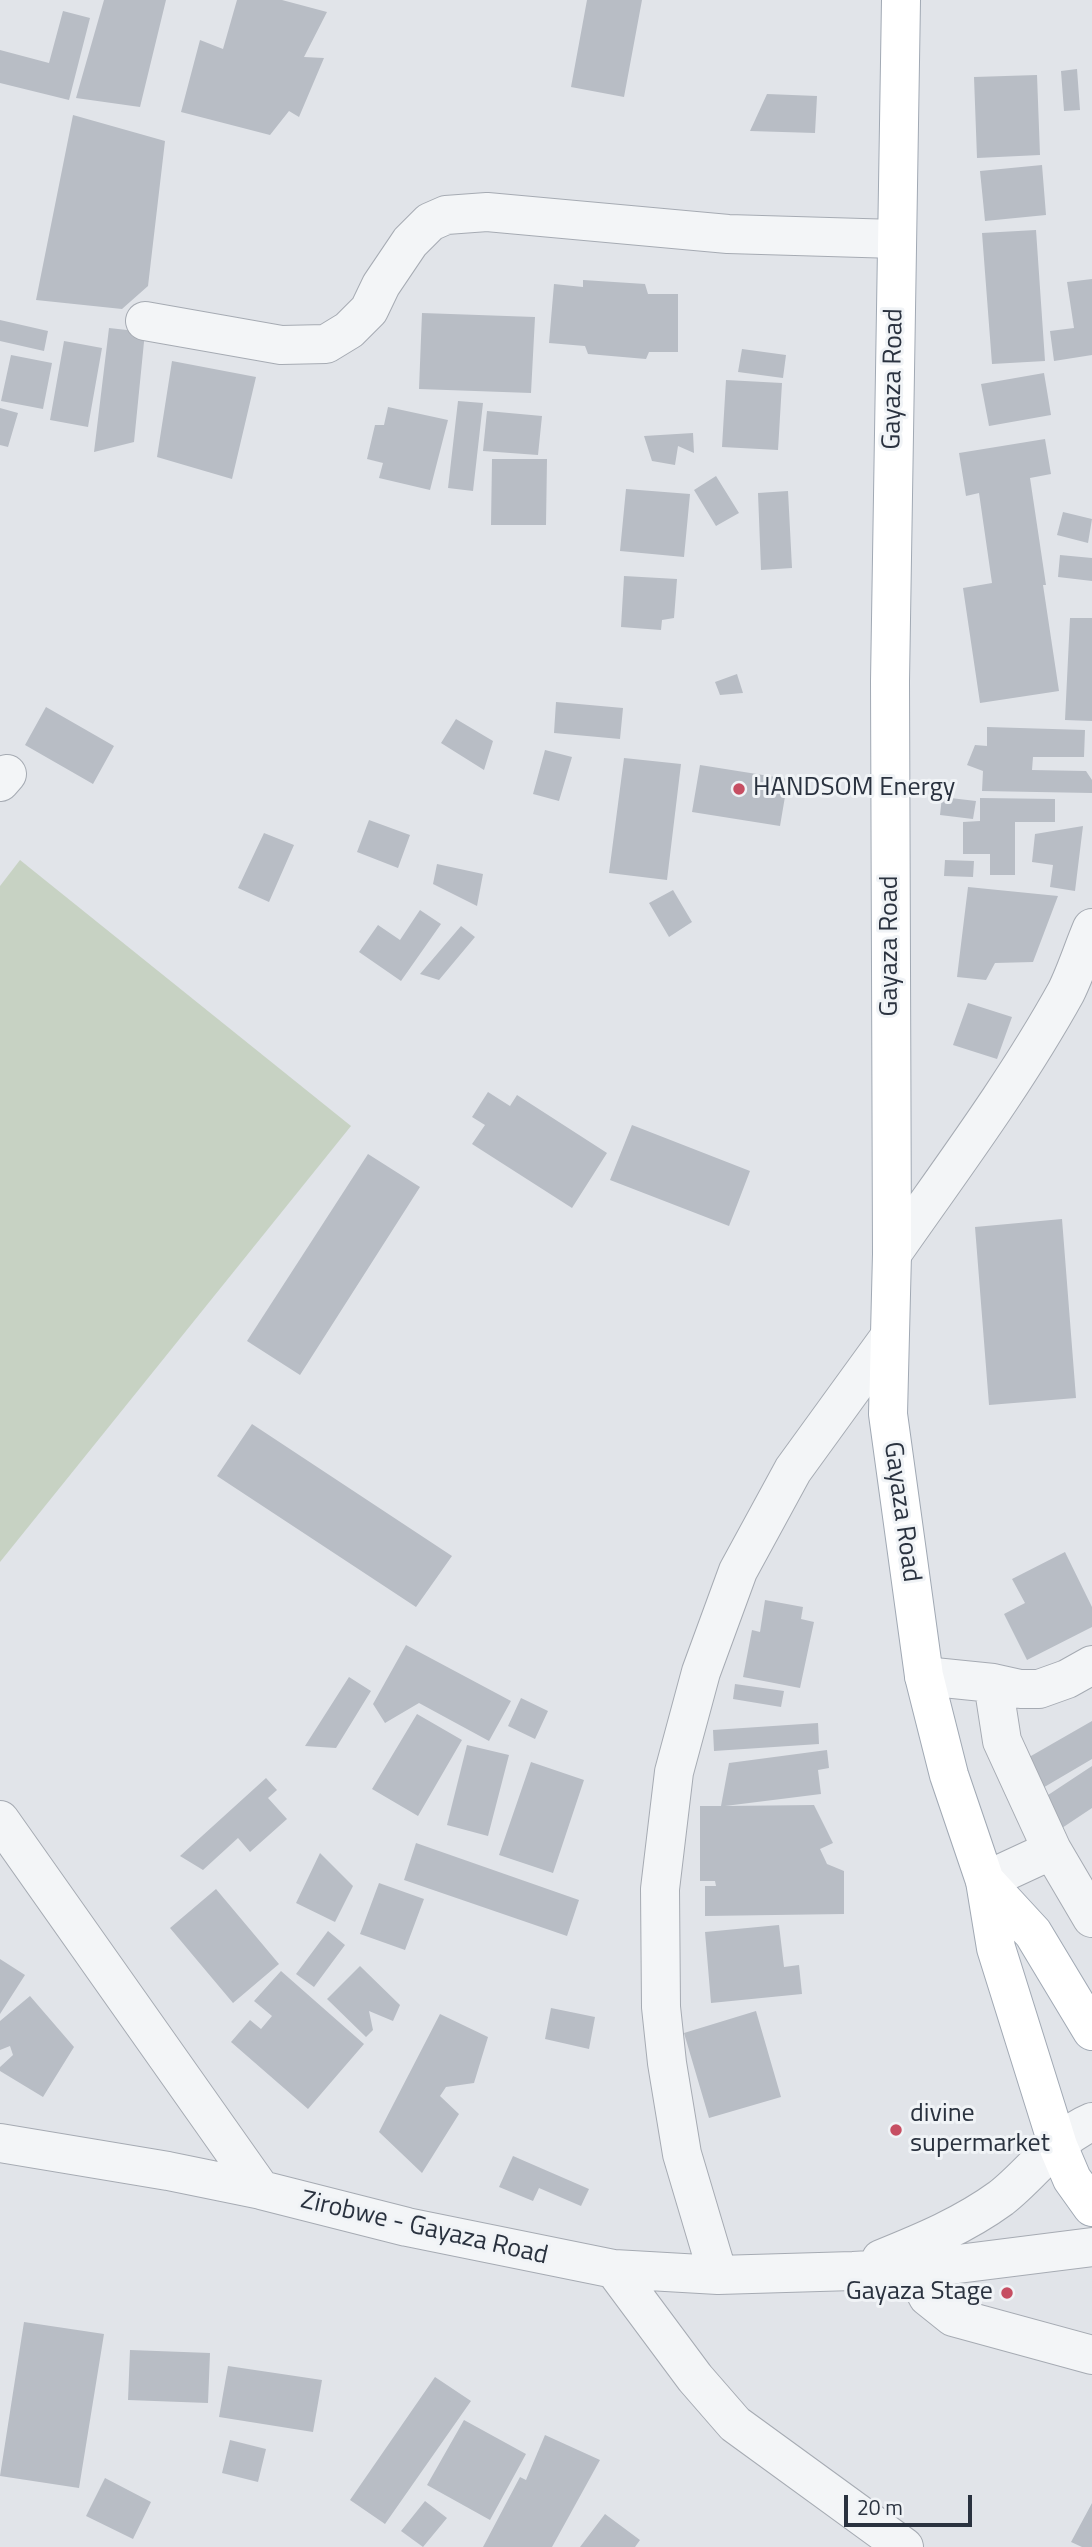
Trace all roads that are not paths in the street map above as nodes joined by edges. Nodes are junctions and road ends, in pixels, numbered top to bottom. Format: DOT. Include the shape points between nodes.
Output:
graph roads {
  1 [pos="901,0"];
  2 [pos="896,239"];
  3 [pos="145,321"];
  4 [pos="1092,928"];
  5 [pos="1079,993"];
  6 [pos="892,1254"];
  7 [pos="888,1339"];
  8 [pos="1092,1665"];
  9 [pos="924,1676"];
  10 [pos="993,1683"];
  11 [pos="0,1820"];
  12 [pos="1052,1850"];
  13 [pos="985,1881"];
  14 [pos="1092,1918"];
  15 [pos="1092,2031"];
  16 [pos="1092,2122"];
  17 [pos="0,2143"];
  18 [pos="1058,2146"];
  19 [pos="261,2190"];
  20 [pos="1092,2207"];
  21 [pos="1092,2247"];
  22 [pos="912,2267"];
  23 [pos="614,2269"];
  24 [pos="853,2271"];
  25 [pos="719,2275"];
  26 [pos="1092,2355"];
  27 [pos="904,2547"];
  1 -- 2 [label="main road, Gayaza Road"];
  2 -- 3 [label="street" via="728,234 487,212 446,215 430,222 410,242 369,310 326,344 282,345"];
  2 -- 6 [label="main road, Gayaza Road" via="890,681"];
  4 -- 5 [label="street"];
  5 -- 6 [label="street"];
  6 -- 7 [label="main road, Gayaza Road"];
  7 -- 9 [label="main road, Gayaza Road" via="888,1414"];
  7 -- 25 [label="street" via="793,1470 738,1571 701,1672 674,1772 660,1889 667,2063 682,2154"];
  8 -- 10 [label="street" via="1039,1689"];
  9 -- 10 [label="street"];
  9 -- 13 [label="main road, Gayaza Road" via="957,1800"];
  10 -- 12 [label="street" via="1002,1741"];
  11 -- 19 [label="street"];
  12 -- 13 [label="street"];
  12 -- 14 [label="street"];
  13 -- 15 [label="main road, Gayaza Road" via="1033,1933"];
  13 -- 18 [label="main road, Gayaza Road" via="996,1948"];
  16 -- 18 [label="street, Zirobwe - Gayaza Road"];
  17 -- 19 [label="street, Zirobwe - Gayaza Road"];
  18 -- 20 [label="main road, Gayaza Road" via="1072,2179"];
  18 -- 24 [label="street, Zirobwe - Gayaza Road" via="1002,2197 960,2225"];
  19 -- 23 [label="street, Zirobwe - Gayaza Road" via="396,2225"];
  21 -- 22 [label="street, Zirobwe - Gayaza Road"];
  22 -- 24 [label="street, Zirobwe - Gayaza Road"];
  22 -- 26 [label="street" via="928,2297 953,2317"];
  23 -- 25 [label="street, Zirobwe - Gayaza Road"];
  23 -- 27 [label="street" via="735,2424"];
  24 -- 25 [label="street, Zirobwe - Gayaza Road"];
}
